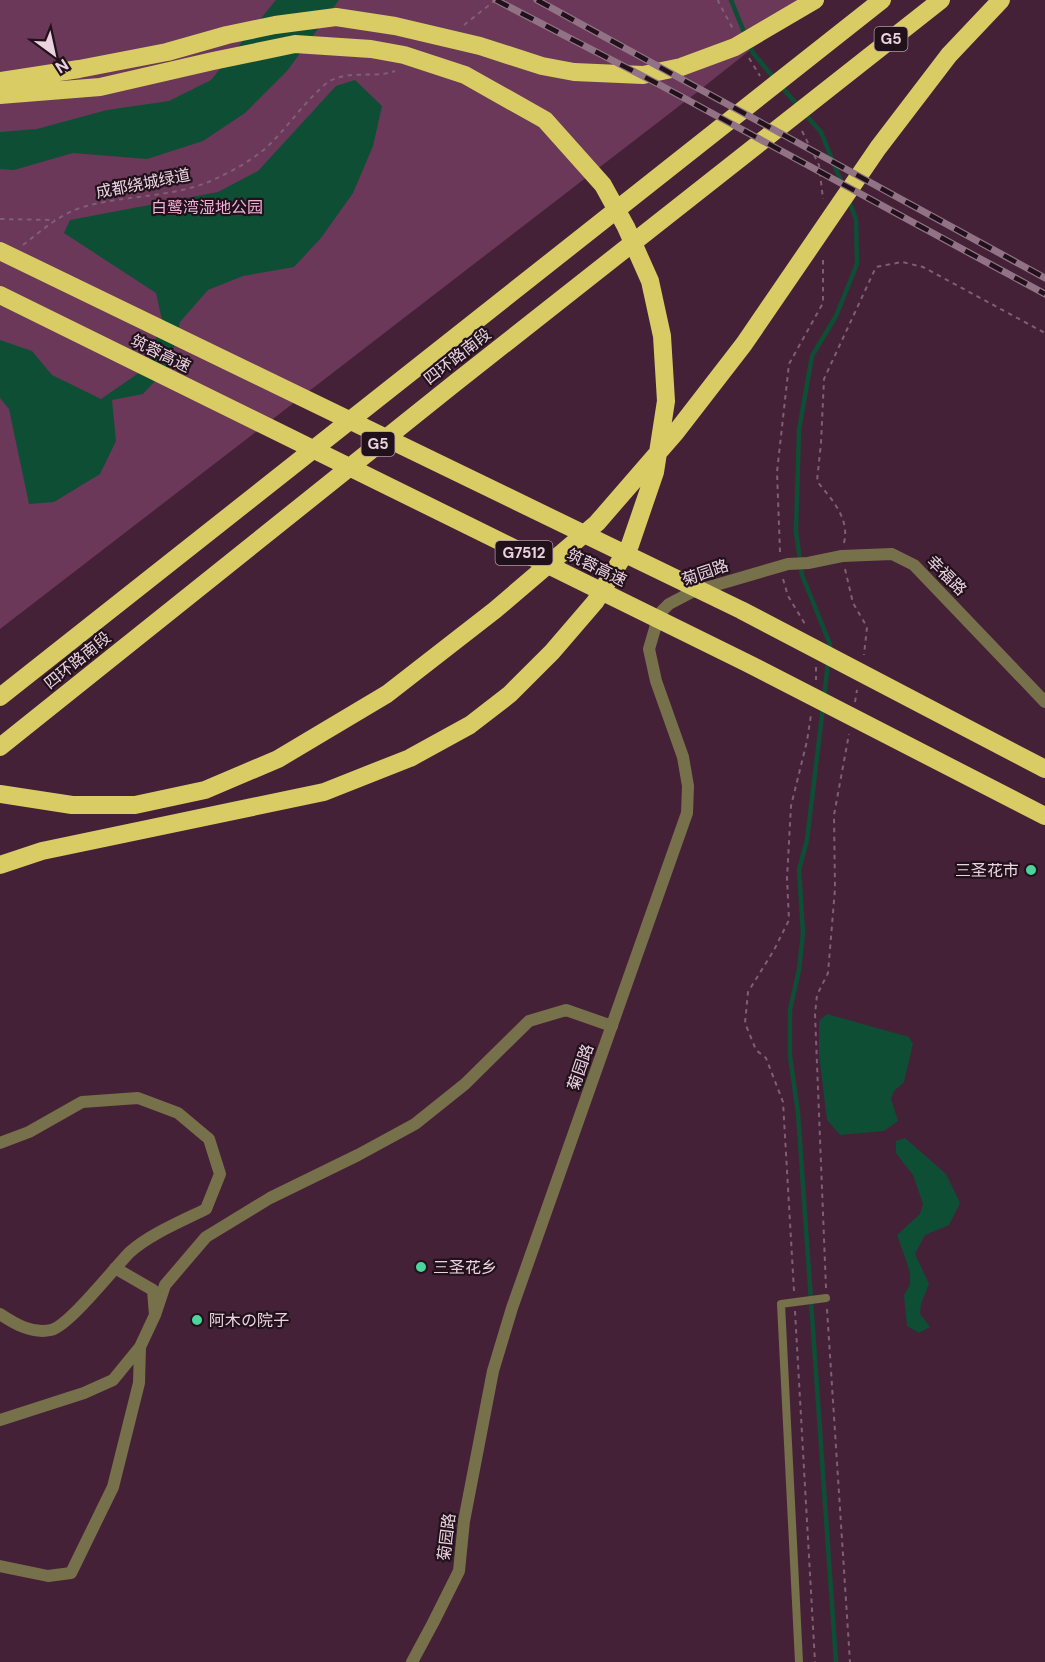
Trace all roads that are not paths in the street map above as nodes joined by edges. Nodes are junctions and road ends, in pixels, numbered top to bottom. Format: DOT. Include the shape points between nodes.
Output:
graph roads {
  1 [pos="815,0"];
  2 [pos="882,0"];
  3 [pos="941,0"];
  4 [pos="1001,0"];
  5 [pos="0,81"];
  6 [pos="0,95"];
  7 [pos="0,251"];
  8 [pos="0,295"];
  9 [pos="784,565"];
  10 [pos="0,697"];
  11 [pos="1045,702"];
  12 [pos="0,747"];
  13 [pos="1045,769"];
  14 [pos="0,794"];
  15 [pos="1045,816"];
  16 [pos="0,866"];
  17 [pos="612,1026"];
  18 [pos="0,1143"];
  19 [pos="116,1268"];
  20 [pos="822,1299"];
  21 [pos="0,1314"];
  22 [pos="155,1315"];
  23 [pos="140,1347"];
  24 [pos="0,1420"];
  25 [pos="0,1566"];
  26 [pos="412,1662"];
  27 [pos="799,1662"];
  1 -- 5 [label="highway" via="735,47 681,67 643,75 574,72 542,66 480,46 336,17 275,25 167,52"];
  2 -- 10 [label="highway, 四环路南段 / G5"];
  3 -- 12 [label="highway, 四环路南段 / G5" via="454,382"];
  4 -- 14 [label="highway" via="949,55 878,148 744,344 676,432 597,522 495,610 387,694 278,759 205,790 135,805 72,805"];
  6 -- 16 [label="highway" via="100,87 295,44 371,49 465,75 545,120 603,185 650,281 662,336 666,401 655,472 630,545 595,602 552,652 510,694 470,725 411,758 324,792 42,851"];
  7 -- 13 [label="highway, 筑蓉高速 / G7512" via="741,610"];
  8 -- 15 [label="highway, 筑蓉高速 / G7512" via="747,663"];
  9 -- 11 [label="street, 幸福路" via="842,556 892,554 914,565"];
  9 -- 17 [label="street, 菊园路" via="692,592 669,604 656,625 649,649 683,757 687,813"];
  17 -- 22 [label="street" via="566,1010 530,1021 465,1084 415,1124 270,1198 206,1237 165,1285"];
  17 -- 26 [label="street, 菊园路" via="512,1308 494,1371 464,1521 459,1571"];
  18 -- 19 [label="street" via="29,1132 82,1102 138,1098 178,1113 210,1139 220,1174 206,1209 151,1238"];
  19 -- 21 [label="street" via="72,1317 53,1330 28,1330"];
  19 -- 22 [label="street" via="153,1290"];
  20 -- 27 [label="lane" via="781,1305"];
  22 -- 23 [label="street"];
  23 -- 24 [label="street" via="113,1380"];
  23 -- 25 [label="street" via="139,1383 113,1488 71,1574 48,1576"];
}
